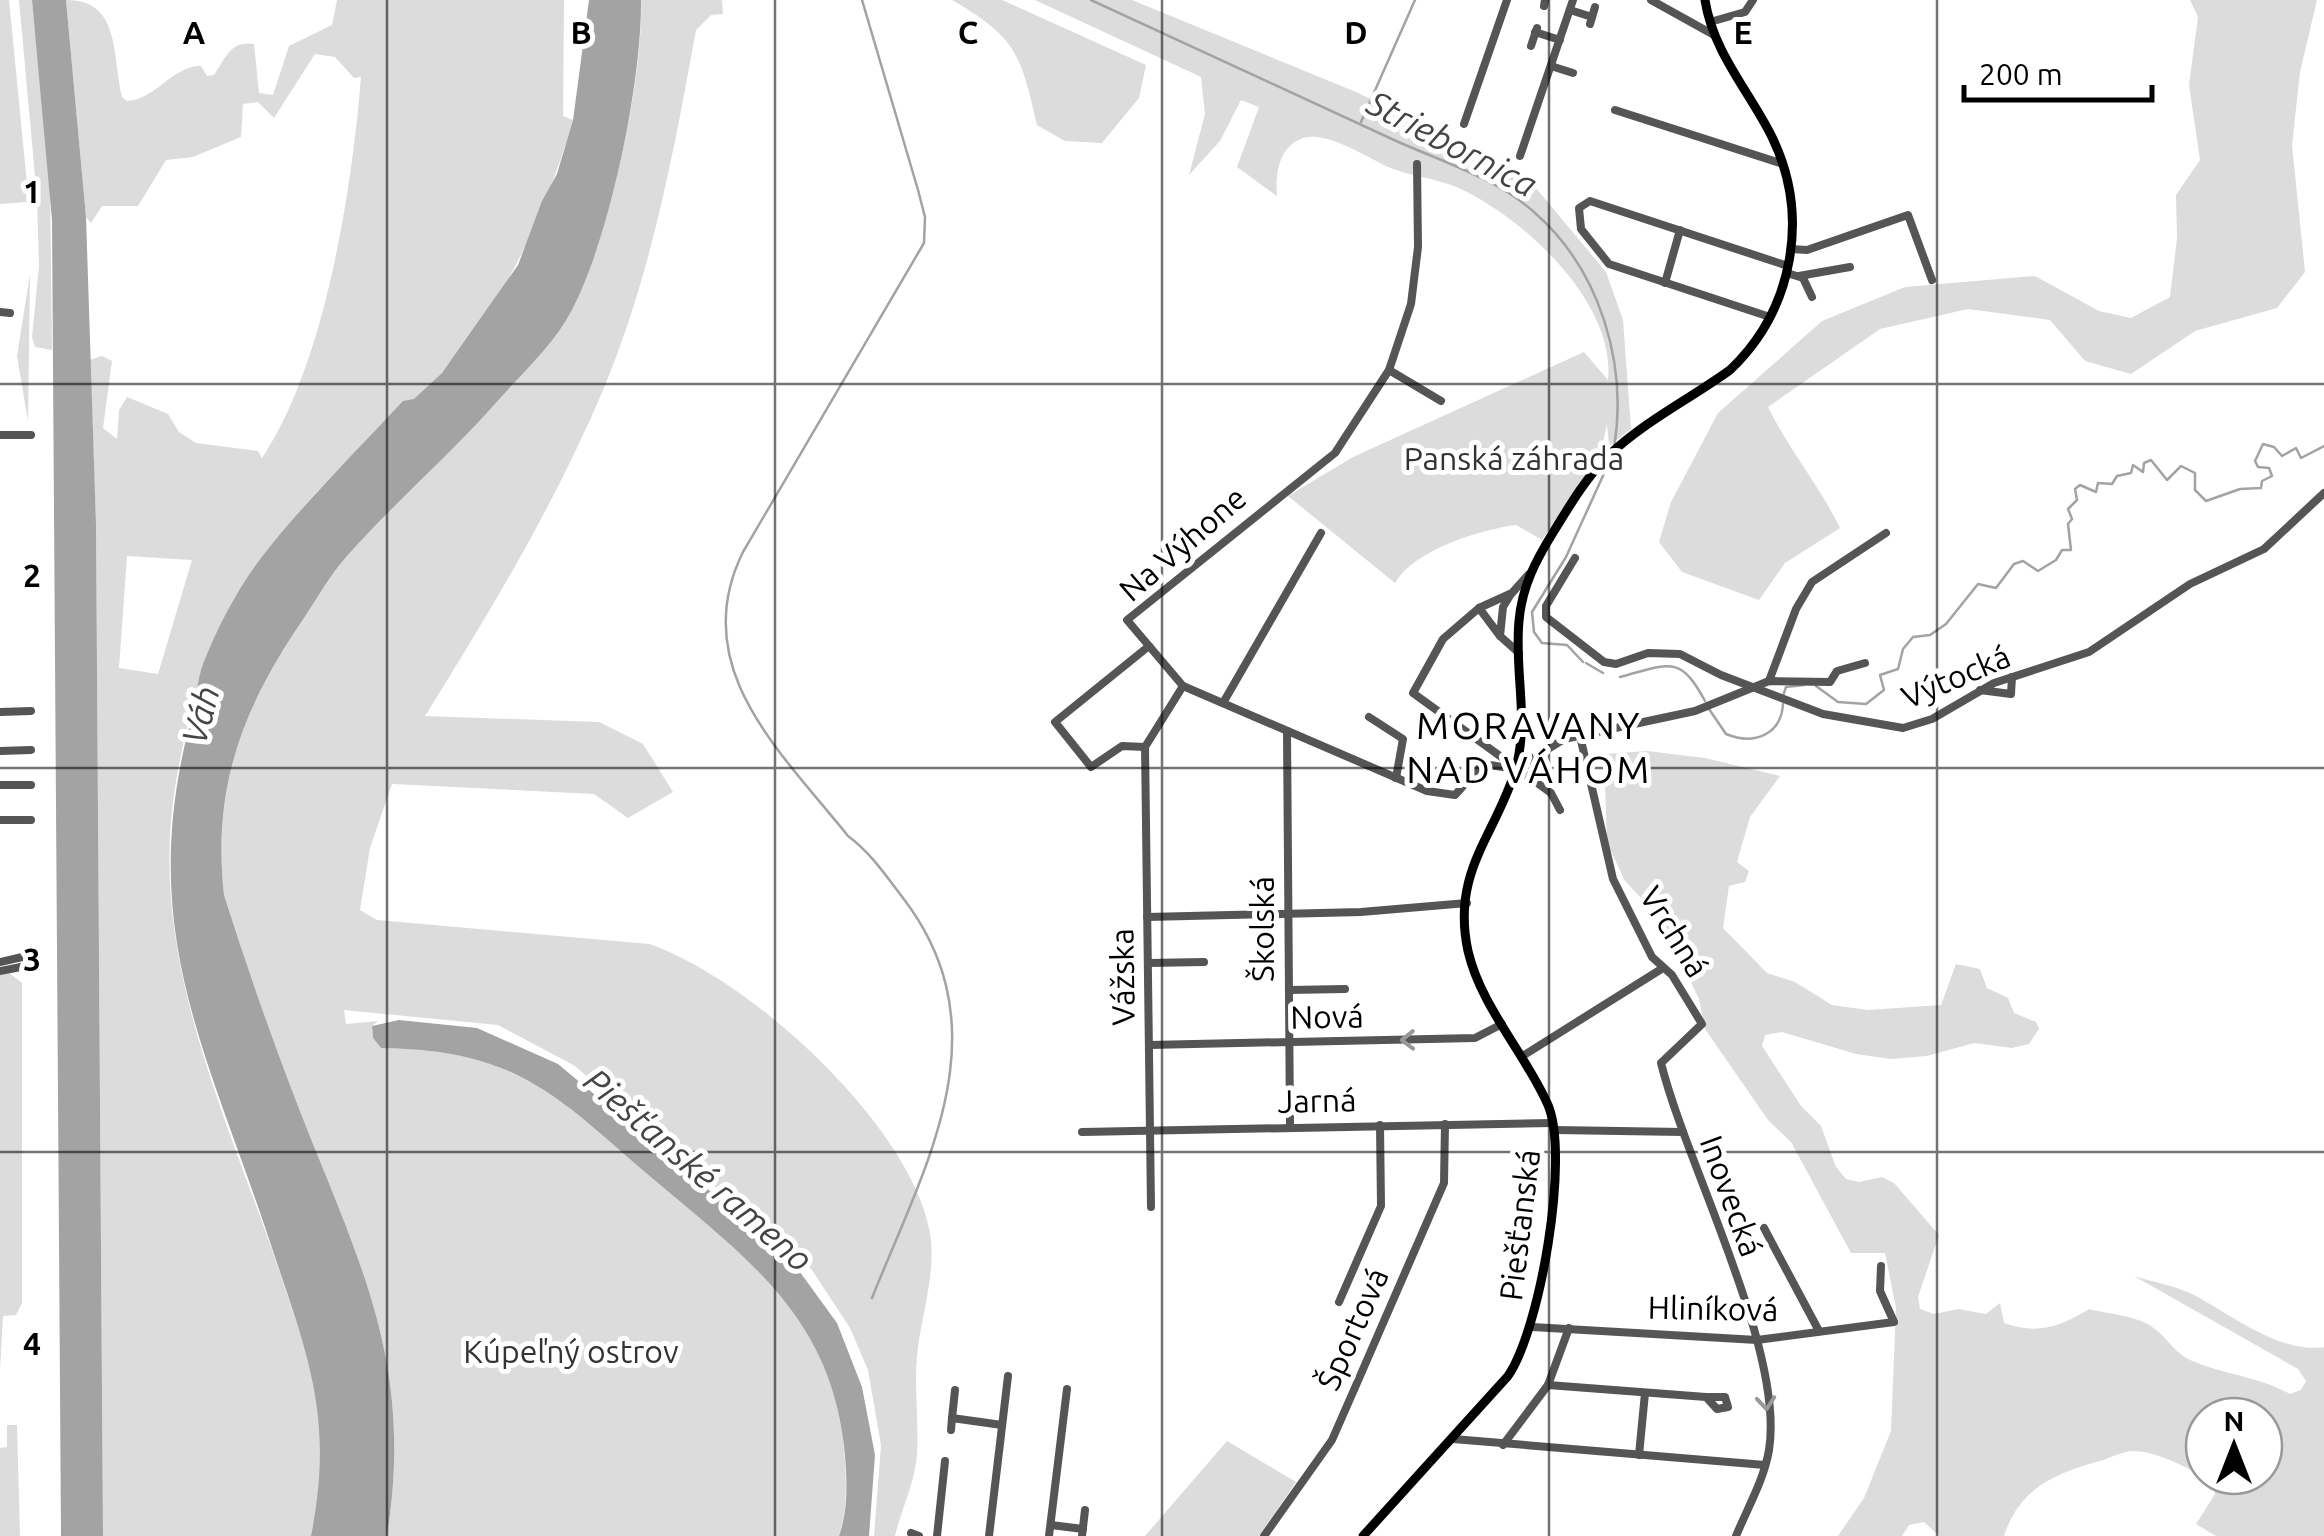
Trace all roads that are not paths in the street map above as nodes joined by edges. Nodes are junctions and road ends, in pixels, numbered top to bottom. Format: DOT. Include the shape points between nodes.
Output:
graph roads {
  1 [pos="1507,0"];
  2 [pos="1651,0"];
  3 [pos="1753,0"];
  4 [pos="1570,3"];
  5 [pos="1705,4"];
  6 [pos="1595,8"];
  7 [pos="1710,22"];
  8 [pos="1714,35"];
  9 [pos="1560,40"];
  10 [pos="1531,46"];
  11 [pos="1551,66"];
  12 [pos="1574,71"];
  13 [pos="1615,110"];
  14 [pos="1464,124"];
  15 [pos="1520,156"];
  16 [pos="1417,164"];
  17 [pos="1783,164"];
  18 [pos="1680,230"];
  19 [pos="1791,249"];
  20 [pos="1850,267"];
  21 [pos="1788,269"];
  22 [pos="1800,276"];
  23 [pos="1932,280"];
  24 [pos="1664,283"];
  25 [pos="1812,297"];
  26 [pos="1770,317"];
  27 [pos="1389,370"];
  28 [pos="1441,401"];
  29 [pos="0,435"];
  30 [pos="31,435"];
  31 [pos="2324,493"];
  32 [pos="1886,532"];
  33 [pos="1322,533"];
  34 [pos="1574,558"];
  35 [pos="1530,574"];
  36 [pos="1512,593"];
  37 [pos="1478,608"];
  38 [pos="1500,636"];
  39 [pos="1149,646"];
  40 [pos="1519,653"];
  41 [pos="1865,663"];
  42 [pos="2012,677"];
  43 [pos="1769,681"];
  44 [pos="1183,686"];
  45 [pos="1758,689"];
  46 [pos="1980,690"];
  47 [pos="1223,703"];
  48 [pos="0,712"];
  49 [pos="31,712"];
  50 [pos="1369,717"];
  51 [pos="1287,731"];
  52 [pos="1580,736"];
  53 [pos="1145,747"];
  54 [pos="0,750"];
  55 [pos="31,750"];
  56 [pos="1516,769"];
  57 [pos="1396,778"];
  58 [pos="0,785"];
  59 [pos="31,785"];
  60 [pos="1560,810"];
  61 [pos="0,820"];
  62 [pos="31,820"];
  63 [pos="1467,903"];
  64 [pos="1289,913"];
  65 [pos="1147,917"];
  66 [pos="0,962"];
  67 [pos="1204,962"];
  68 [pos="1148,963"];
  69 [pos="1663,968"];
  70 [pos="0,971"];
  71 [pos="1345,988"];
  72 [pos="1288,990"];
  73 [pos="1502,1024"];
  74 [pos="1288,1043"];
  75 [pos="1149,1046"];
  76 [pos="1521,1056"];
  77 [pos="1446,1124"];
  78 [pos="1380,1125"];
  79 [pos="1290,1126"];
  80 [pos="1554,1126"];
  81 [pos="1150,1129"];
  82 [pos="1082,1132"];
  83 [pos="1683,1132"];
  84 [pos="1151,1207"];
  85 [pos="1764,1228"];
  86 [pos="1881,1266"];
  87 [pos="1339,1302"];
  88 [pos="1532,1327"];
  89 [pos="1569,1328"];
  90 [pos="1819,1332"];
  91 [pos="1757,1340"];
  92 [pos="1008,1376"];
  93 [pos="1548,1385"];
  94 [pos="1067,1389"];
  95 [pos="955,1390"];
  96 [pos="1645,1393"];
  97 [pos="1706,1397"];
  98 [pos="952,1418"];
  99 [pos="1002,1425"];
  100 [pos="952,1430"];
  101 [pos="1453,1439"];
  102 [pos="1503,1445"];
  103 [pos="1639,1455"];
  104 [pos="944,1461"];
  105 [pos="1765,1465"];
  106 [pos="1086,1510"];
  107 [pos="1051,1526"];
  108 [pos="1082,1532"];
  109 [pos="937,1536"];
  110 [pos="989,1536"];
  111 [pos="1050,1536"];
  112 [pos="1264,1536"];
  113 [pos="1363,1536"];
  114 [pos="1736,1536"];
  1 -- 14 [label="street"];
  2 -- 8 [label="street"];
  3 -- 7 [label="street" via="1744,12"];
  4 -- 6 [label="street" via="1591,21"];
  4 -- 9 [label="street"];
  5 -- 7 [label="main road, Piešťanská"];
  7 -- 8 [label="main road, Piešťanská"];
  8 -- 17 [label="main road, Piešťanská"];
  9 -- 10 [label="street" via="1536,30"];
  9 -- 11 [label="street"];
  11 -- 12 [label="street"];
  11 -- 15 [label="street"];
  13 -- 17 [label="street"];
  16 -- 27 [label="street, Na Výhone" via="1411,304"];
  17 -- 19 [label="main road, Piešťanská" via="1793,208"];
  18 -- 21 [label="street"];
  18 -- 24 [label="street"];
  18 -- 24 [label="street" via="1581,203 1581,228 1608,264"];
  19 -- 21 [label="main road, Piešťanská"];
  19 -- 23 [label="street" via="1807,250 1908,215"];
  20 -- 22 [label="street"];
  21 -- 22 [label="street"];
  21 -- 26 [label="main road, Piešťanská"];
  22 -- 25 [label="street"];
  24 -- 26 [label="street"];
  26 -- 35 [label="main road, Piešťanská" via="1730,370 1609,455"];
  27 -- 28 [label="street"];
  27 -- 39 [label="street, Na Výhone" via="1335,453 1127,620"];
  29 -- 30 [label="street"];
  31 -- 42 [label="street, Výtocká" via="2258,554 2197,580 2078,658"];
  32 -- 43 [label="street" via="1812,582"];
  33 -- 47 [label="street"];
  34 -- 45 [label="street, Výtocká" via="1544,612 1592,654 1616,664 1680,654"];
  35 -- 36 [label="street"];
  35 -- 40 [label="main road, Piešťanská" via="1520,606"];
  36 -- 37 [label="street"];
  36 -- 38 [label="street"];
  37 -- 38 [label="street"];
  37 -- 56 [label="street" via="1443,640 1413,686 1415,698"];
  38 -- 40 [label="street"];
  39 -- 44 [label="street, Na Výhone"];
  39 -- 53 [label="street" via="1055,722 1091,767 1122,746"];
  40 -- 56 [label="main road, Piešťanská" via="1523,710"];
  41 -- 43 [label="street" via="1837,672 1830,682"];
  42 -- 46 [label="street, Výtocká"];
  42 -- 46 [label="street" via="2011,694"];
  43 -- 45 [label="street"];
  44 -- 47 [label="street, Na Výhone"];
  44 -- 53 [label="street"];
  45 -- 46 [label="street, Výtocká" via="1834,717 1904,728"];
  45 -- 52 [label="street" via="1708,708"];
  47 -- 51 [label="street, Na Výhone"];
  48 -- 49 [label="street"];
  50 -- 57 [label="street" via="1403,739"];
  51 -- 57 [label="street, Na Výhone"];
  51 -- 64 [label="street, Školská"];
  52 -- 56 [label="street"];
  52 -- 69 [label="street, Vrchná" via="1608,867"];
  53 -- 65 [label="street, Vážska"];
  54 -- 55 [label="street"];
  56 -- 57 [label="street, Na Výhone" via="1483,764 1450,796"];
  56 -- 60 [label="street" via="1551,793"];
  56 -- 63 [label="main road, Piešťanská" via="1475,856"];
  58 -- 59 [label="street"];
  61 -- 62 [label="street"];
  63 -- 64 [label="street"];
  63 -- 73 [label="main road, Piešťanská" via="1472,963"];
  64 -- 65 [label="street"];
  64 -- 72 [label="street, Školská"];
  65 -- 68 [label="street, Vážska"];
  66 -- 70 [label="street" via="31,960"];
  67 -- 68 [label="street"];
  68 -- 75 [label="street, Vážska"];
  69 -- 76 [label="street"];
  69 -- 83 [label="street, Vrchná" via="1702,1024 1661,1062"];
  71 -- 72 [label="street"];
  72 -- 74 [label="street, Školská"];
  73 -- 74 [label="street, Nová, one-way" via="1475,1038"];
  73 -- 76 [label="main road, Piešťanská"];
  74 -- 75 [label="street, Nová"];
  74 -- 79 [label="street, Školská"];
  75 -- 81 [label="street, Vážska"];
  76 -- 80 [label="main road, Piešťanská"];
  77 -- 78 [label="street, Jarná"];
  77 -- 80 [label="street, Jarná"];
  77 -- 112 [label="street, Športová" via="1444,1184 1332,1440"];
  78 -- 79 [label="street, Jarná"];
  78 -- 87 [label="street" via="1381,1206"];
  79 -- 81 [label="street, Jarná"];
  80 -- 83 [label="street, Inovecká"];
  80 -- 88 [label="main road, Piešťanská" via="1556,1176"];
  81 -- 82 [label="street, Jarná"];
  81 -- 84 [label="street, Vážska"];
  83 -- 91 [label="street, Inovecká"];
  85 -- 90 [label="street"];
  86 -- 90 [label="street, Hliníková" via="1880,1291 1894,1322"];
  88 -- 89 [label="street, Hliníková"];
  88 -- 101 [label="main road, Piešťanská" via="1517,1364"];
  89 -- 91 [label="street, Hliníková"];
  89 -- 93 [label="street"];
  90 -- 91 [label="street, Hliníková"];
  91 -- 105 [label="street, Inovecká, one-way" via="1769,1434"];
  92 -- 99 [label="street"];
  93 -- 96 [label="street"];
  93 -- 102 [label="street"];
  94 -- 107 [label="street"];
  95 -- 98 [label="street"];
  96 -- 97 [label="street"];
  96 -- 103 [label="street"];
  98 -- 99 [label="street"];
  98 -- 100 [label="street"];
  99 -- 110 [label="street"];
  101 -- 102 [label="street"];
  101 -- 113 [label="main road, Piešťanská"];
  102 -- 103 [label="street"];
  103 -- 105 [label="street"];
  104 -- 109 [label="street" via="946,1495"];
  105 -- 114 [label="street"];
  106 -- 108 [label="street"];
  107 -- 108 [label="street"];
  107 -- 111 [label="street"];
}
